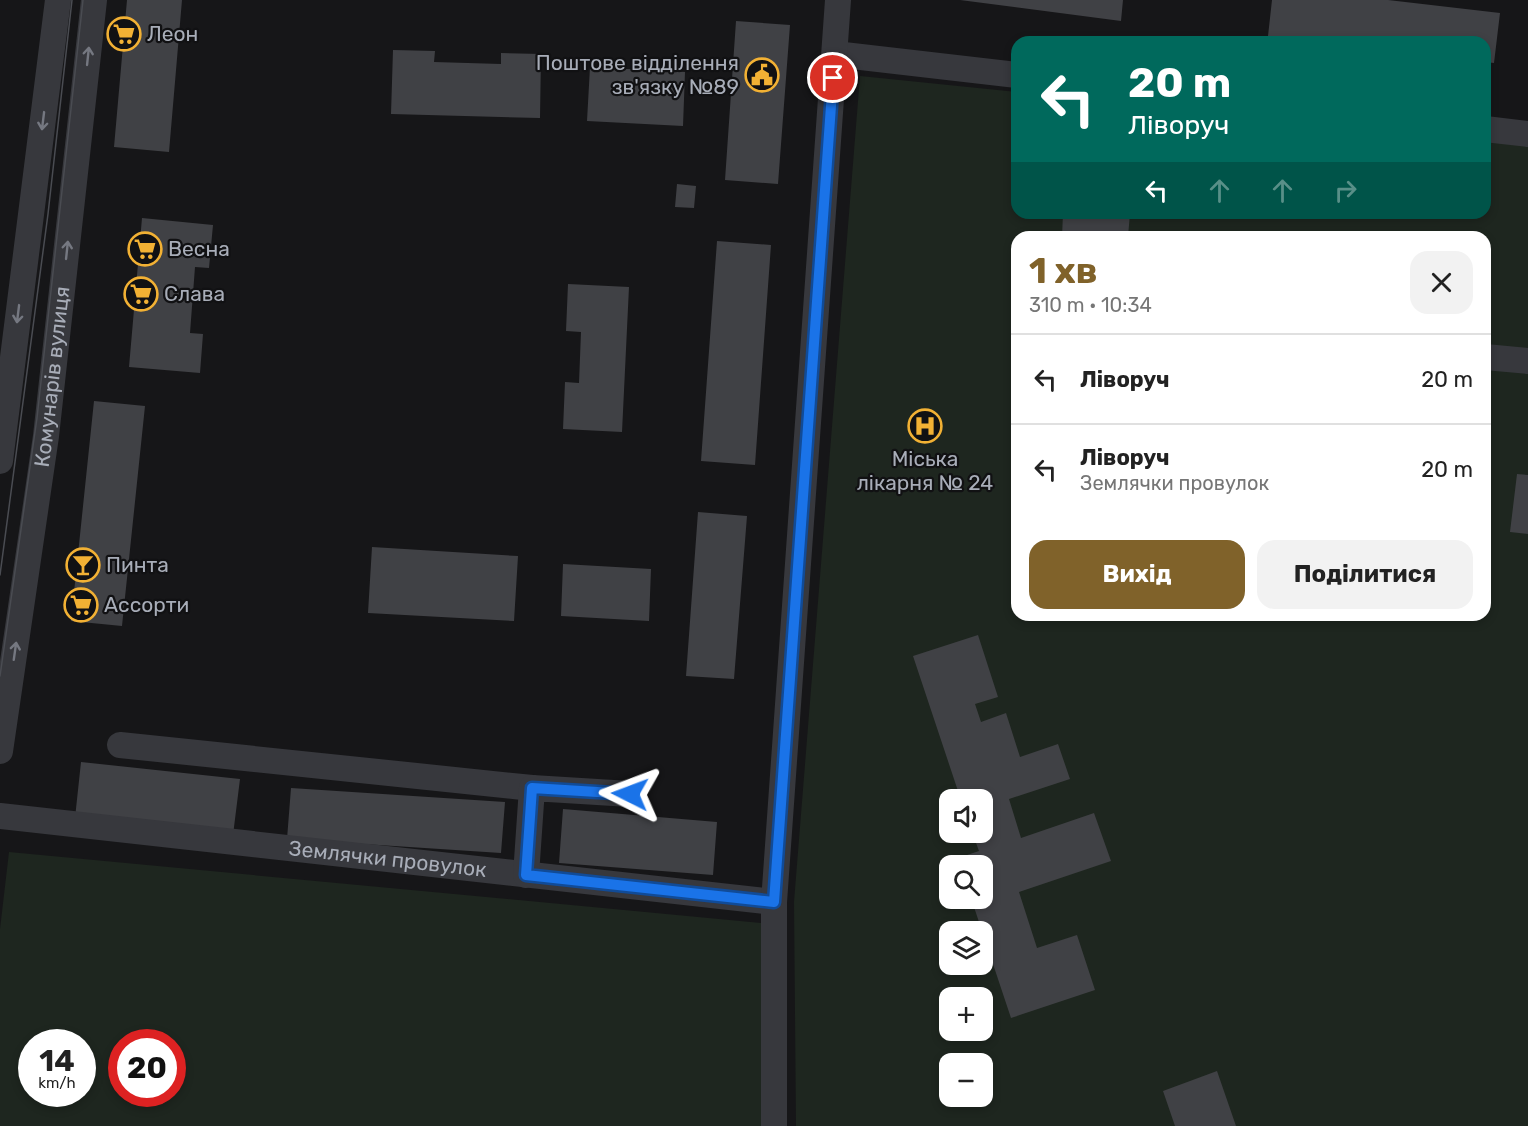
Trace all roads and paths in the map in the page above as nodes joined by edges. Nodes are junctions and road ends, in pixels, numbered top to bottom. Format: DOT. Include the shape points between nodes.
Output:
graph roads {
  1 [pos="58,0"];
  2 [pos="94,0"];
  3 [pos="838,0"];
  4 [pos="835,54"];
  5 [pos="1011,74"];
  6 [pos="1491,130"];
  7 [pos="1528,134"];
  8 [pos="1491,358"];
  9 [pos="1528,361"];
  10 [pos="0,461"];
  11 [pos="120,745"];
  12 [pos="0,751"];
  13 [pos="532,788"];
  14 [pos="630,794"];
  15 [pos="0,816"];
  16 [pos="526,875"];
  17 [pos="774,902"];
  18 [pos="774,1126"];
  1 -- 10 [label="street, Комунарів вулиця, one-way"];
  12 -- 2 [label="street, Комунарів вулиця, one-way" via="46,436"];
  3 -- 4 [label="street"];
  4 -- 5 [label="street"];
  4 -- 17 [label="street"];
  6 -- 7 [label="street"];
  8 -- 9 [label="street"];
  11 -- 13 [label="street"];
  13 -- 14 [label="street"];
  13 -- 16 [label="street"];
  15 -- 16 [label="street, Землячки провулок"];
  16 -- 17 [label="street, Землячки провулок"];
  17 -- 18 [label="street"];
}
